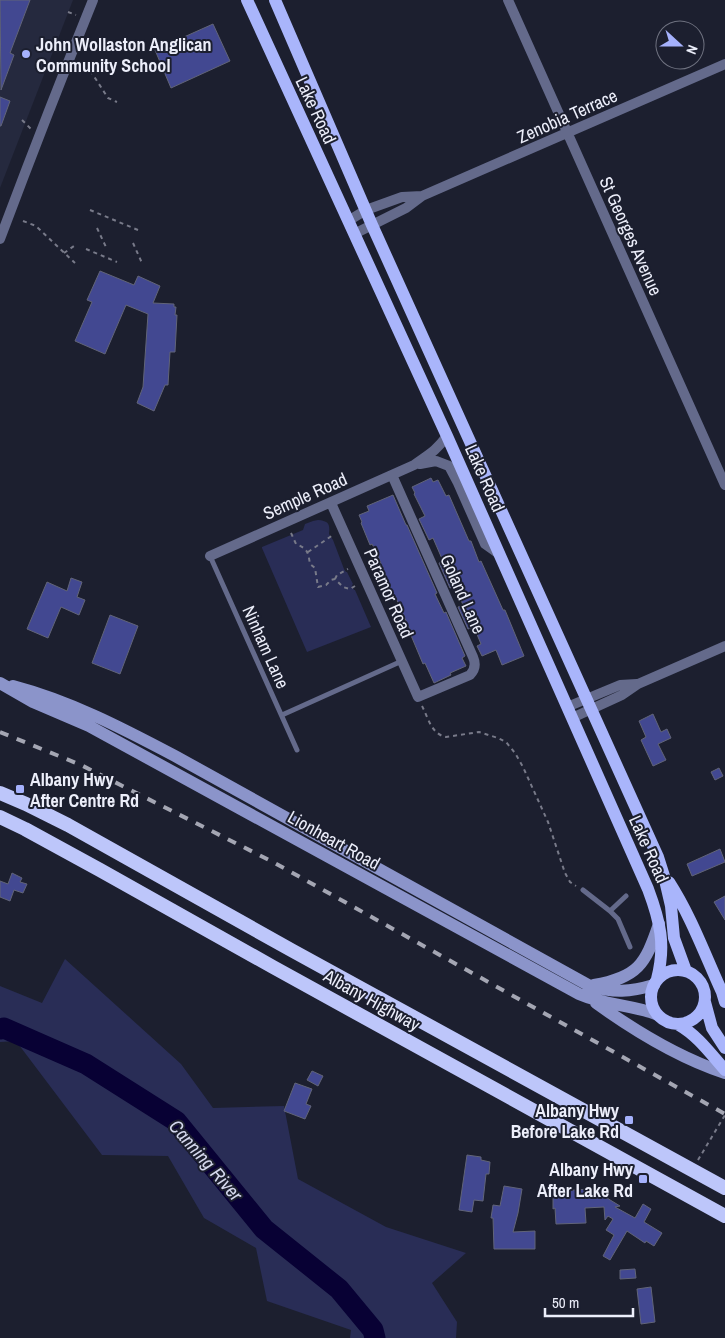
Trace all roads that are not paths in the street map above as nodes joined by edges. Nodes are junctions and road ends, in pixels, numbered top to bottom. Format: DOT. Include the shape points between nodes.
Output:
graph roads {
  1 [pos="93,0"];
  2 [pos="247,0"];
  3 [pos="275,0"];
  4 [pos="508,0"];
  5 [pos="725,64"];
  6 [pos="568,133"];
  7 [pos="422,196"];
  8 [pos="366,210"];
  9 [pos="348,221"];
  10 [pos="372,225"];
  11 [pos="354,234"];
  12 [pos="0,239"];
  13 [pos="447,436"];
  14 [pos="414,465"];
  15 [pos="392,475"];
  16 [pos="725,485"];
  17 [pos="331,503"];
  18 [pos="499,554"];
  19 [pos="210,556"];
  20 [pos="725,646"];
  21 [pos="402,661"];
  22 [pos="0,683"];
  23 [pos="418,697"];
  24 [pos="589,704"];
  25 [pos="570,712"];
  26 [pos="282,715"];
  27 [pos="297,750"];
  28 [pos="0,793"];
  29 [pos="0,818"];
  30 [pos="664,876"];
  31 [pos="583,890"];
  32 [pos="626,896"];
  33 [pos="610,911"];
  34 [pos="659,924"];
  35 [pos="630,947"];
  36 [pos="293,951"];
  37 [pos="686,971"];
  38 [pos="283,972"];
  39 [pos="656,982"];
  40 [pos="590,986"];
  41 [pos="592,1000"];
  42 [pos="705,1002"];
  43 [pos="725,1002"];
  44 [pos="656,1014"];
  45 [pos="679,1025"];
  46 [pos="725,1048"];
  47 [pos="725,1072"];
  48 [pos="722,1186"];
  49 [pos="707,1206"];
  50 [pos="725,1216"];
  1 -- 12 [label="street"];
  2 -- 9 [label="main road, Lake Road"];
  3 -- 8 [label="main road, Lake Road"];
  4 -- 6 [label="street, St Georges Avenue"];
  5 -- 6 [label="street, Zenobia Terrace"];
  6 -- 7 [label="street, Zenobia Terrace"];
  6 -- 16 [label="street, St Georges Avenue"];
  7 -- 8 [label="street, Zenobia Terrace" via="402,196"];
  7 -- 10 [label="street, Zenobia Terrace"];
  8 -- 9 [label="street, Zenobia Terrace"];
  8 -- 10 [label="main road, Lake Road"];
  9 -- 11 [label="main road, Lake Road"];
  10 -- 11 [label="street, Zenobia Terrace"];
  10 -- 24 [label="main road, Lake Road"];
  11 -- 13 [label="main road, Lake Road"];
  13 -- 14 [label="street, Semple Road" via="439,447"];
  13 -- 18 [label="main road, Lake Road"];
  14 -- 15 [label="street, Semple Road"];
  14 -- 18 [label="street, Semple Road" via="436,461 449,466 486,544"];
  15 -- 17 [label="street, Semple Road"];
  15 -- 23 [label="street, Goland Lane" via="475,662 470,675"];
  17 -- 19 [label="street, Semple Road"];
  17 -- 21 [label="street, Paramor Road"];
  18 -- 25 [label="main road, Lake Road"];
  19 -- 26 [label="lane, Ninham Lane"];
  20 -- 24 [label="street" via="638,684 620,685"];
  21 -- 23 [label="street, Paramor Road"];
  21 -- 26 [label="lane"];
  22 -- 40 [label="main road, Lionheart Road" via="39,693 111,722"];
  22 -- 41 [label="main road, Lionheart Road" via="33,702 89,726"];
  24 -- 25 [label="street"];
  24 -- 30 [label="main road, Lake Road"];
  25 -- 34 [label="main road, Lake Road" via="648,889"];
  26 -- 27 [label="lane, Ninham Lane"];
  28 -- 36 [label="highway, Albany Highway" via="68,825"];
  29 -- 38 [label="highway, Albany Highway"];
  30 -- 37 [label="main road, Lake Road" via="674,938"];
  30 -- 43 [label="main road" via="679,897"];
  31 -- 33 [label="lane"];
  32 -- 33 [label="lane"];
  33 -- 35 [label="lane" via="618,919"];
  34 -- 39 [label="main road, Lake Road" via="662,954"];
  34 -- 40 [label="main road" via="649,952 635,970 610,982"];
  36 -- 38 [label="highway"];
  36 -- 48 [label="highway, Albany Highway"];
  37 -- 39 [label="main road" via="670,971"];
  37 -- 42 [label="main road" via="704,986"];
  38 -- 49 [label="highway, Albany Highway"];
  39 -- 40 [label="main road, Lionheart Road" via="619,992"];
  39 -- 44 [label="main road" via="651,1000"];
  41 -- 44 [label="main road, Lionheart Road"];
  41 -- 47 [label="main road" via="622,1022 689,1060"];
  42 -- 45 [label="main road" via="698,1016"];
  42 -- 46 [label="main road" via="712,1028"];
  44 -- 45 [label="main road" via="670,1024"];
  45 -- 47 [label="main road" via="701,1041"];
  48 -- 49 [label="highway"];
  49 -- 50 [label="highway, Albany Highway"];
}
